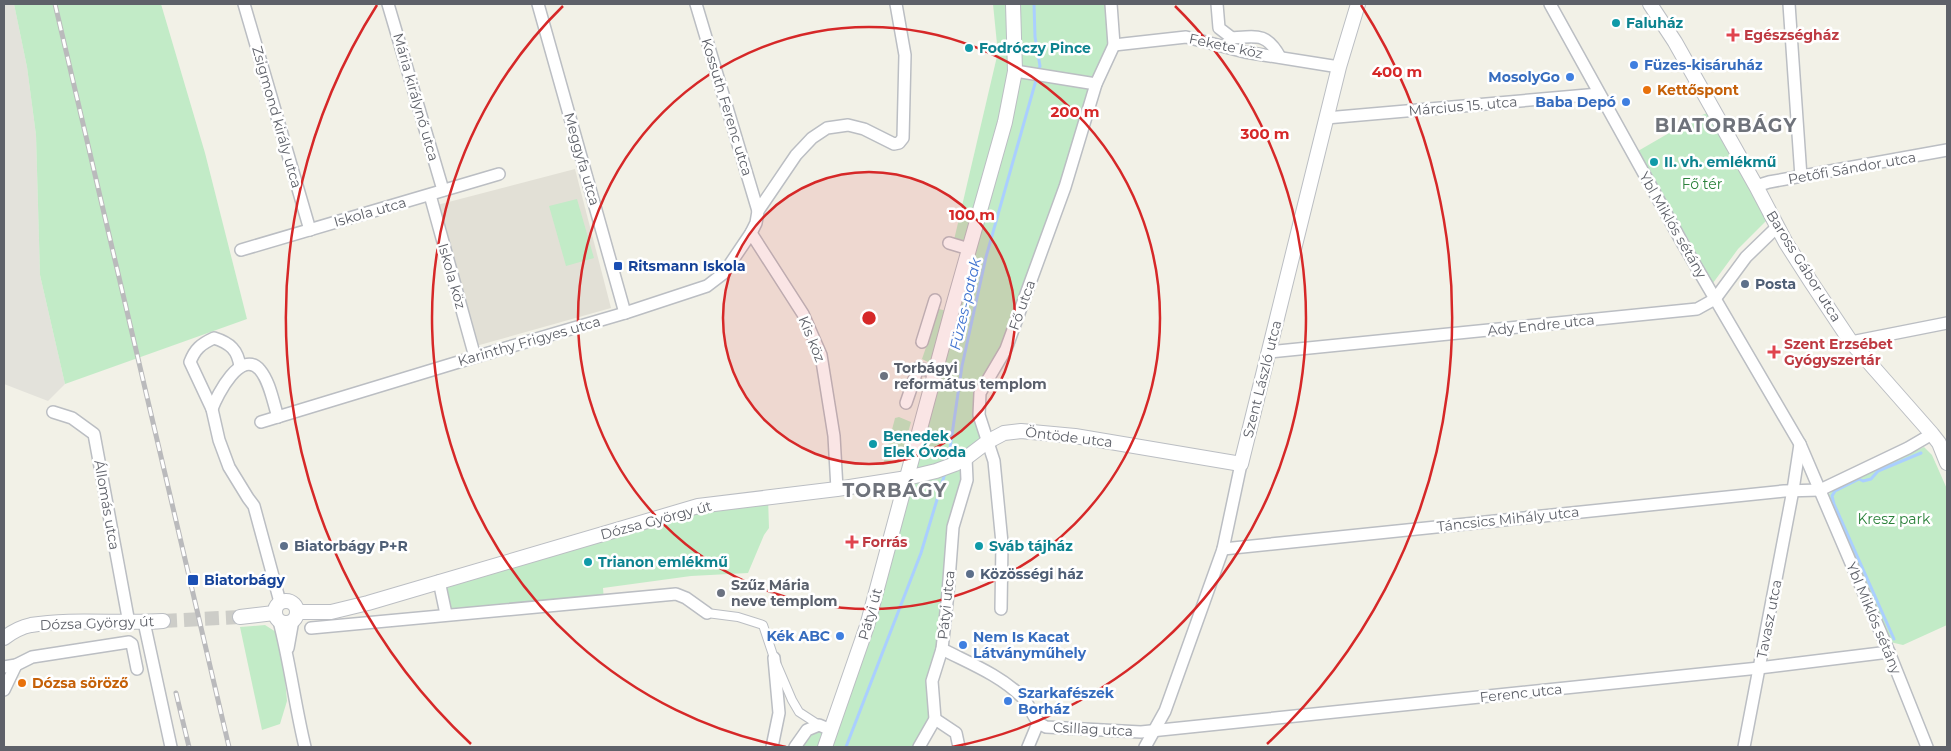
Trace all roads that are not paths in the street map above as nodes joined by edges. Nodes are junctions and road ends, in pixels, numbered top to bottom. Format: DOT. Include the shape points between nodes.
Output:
graph roads {
  1 [pos="244,4"];
  2 [pos="388,4"];
  3 [pos="538,4"];
  4 [pos="696,4"];
  5 [pos="896,4"];
  6 [pos="1013,4"];
  7 [pos="1111,4"];
  8 [pos="1217,4"];
  9 [pos="1358,4"];
  10 [pos="1550,4"];
  11 [pos="1650,4"];
  12 [pos="1789,4"];
  13 [pos="1114,45"];
  14 [pos="1280,57"];
  15 [pos="1338,67"];
  16 [pos="1022,72"];
  17 [pos="1096,84"];
  18 [pos="1599,94"];
  19 [pos="1326,118"];
  20 [pos="1947,150"];
  21 [pos="498,174"];
  22 [pos="1801,177"];
  23 [pos="1756,186"];
  24 [pos="443,190"];
  25 [pos="430,194"];
  26 [pos="758,211"];
  27 [pos="1778,227"];
  28 [pos="310,230"];
  29 [pos="751,233"];
  30 [pos="949,243"];
  31 [pos="969,249"];
  32 [pos="241,250"];
  33 [pos="1715,299"];
  34 [pos="935,300"];
  35 [pos="625,313"];
  36 [pos="1947,323"];
  37 [pos="922,342"];
  38 [pos="1851,342"];
  39 [pos="1269,352"];
  40 [pos="475,357"];
  41 [pos="240,366"];
  42 [pos="935,372"];
  43 [pos="906,404"];
  44 [pos="212,409"];
  45 [pos="53,412"];
  46 [pos="278,417"];
  47 [pos="260,422"];
  48 [pos="1932,434"];
  49 [pos="987,442"];
  50 [pos="1800,444"];
  51 [pos="961,461"];
  52 [pos="1947,463"];
  53 [pos="1241,464"];
  54 [pos="907,478"];
  55 [pos="837,489"];
  56 [pos="1793,490"];
  57 [pos="1820,490"];
  58 [pos="1223,549"];
  59 [pos="439,581"];
  60 [pos="1001,609"];
  61 [pos="337,611"];
  62 [pos="707,613"];
  63 [pos="285,614"];
  64 [pos="446,614"];
  65 [pos="240,617"];
  66 [pos="163,621"];
  67 [pos="144,622"];
  68 [pos="129,623"];
  69 [pos="338,625"];
  70 [pos="311,628"];
  71 [pos="4,638"];
  72 [pos="942,649"];
  73 [pos="1889,652"];
  74 [pos="774,658"];
  75 [pos="10,666"];
  76 [pos="1759,668"];
  77 [pos="137,669"];
  78 [pos="4,690"];
  79 [pos="935,718"];
  80 [pos="1038,723"];
  81 [pos="825,728"];
  82 [pos="1153,731"];
  83 [pos="171,747"];
  84 [pos="305,747"];
  85 [pos="772,747"];
  86 [pos="795,747"];
  87 [pos="825,747"];
  88 [pos="919,747"];
  89 [pos="959,747"];
  90 [pos="1028,747"];
  91 [pos="1145,747"];
  92 [pos="1744,747"];
  93 [pos="1927,747"];
  1 -- 28 [label="street, Zsigmond király utca"];
  2 -- 24 [label="street, Mária királynő utca"];
  3 -- 35 [label="street, Meggyfa utca"];
  4 -- 26 [label="street, Kossuth Ferenc utca"];
  5 -- 26 [label="street, Karinthy Frigyes utca" via="905,55 903,138 900,143 894,144 848,125 827,128 796,155"];
  6 -- 16 [label="street"];
  7 -- 13 [label="street, Fő utca"];
  8 -- 14 [label="street" via="1219,28 1232,38 1259,36 1273,44"];
  9 -- 15 [label="street, Szent László utca"];
  10 -- 18 [label="street, Ybl Miklós sétány"];
  11 -- 23 [label="street, Baross Gábor utca"];
  12 -- 22 [label="street"];
  13 -- 14 [label="street, Fekete köz" via="1186,37"];
  13 -- 17 [label="street, Fő utca"];
  14 -- 15 [label="street, Fekete köz"];
  15 -- 19 [label="street, Szent László utca"];
  16 -- 17 [label="street"];
  16 -- 31 [label="street" via="1004,122"];
  17 -- 49 [label="street, Fő utca" via="1065,187 1006,349 980,393 979,415"];
  18 -- 19 [label="street, Március 15. utca"];
  18 -- 33 [label="street, Ybl Miklós sétány"];
  19 -- 39 [label="street, Szent László utca"];
  20 -- 22 [label="street, Petőfi Sándor utca"];
  21 -- 24 [label="street, Iskola utca"];
  22 -- 23 [label="street, Petőfi Sándor utca"];
  23 -- 27 [label="street, Baross Gábor utca"];
  24 -- 25 [label="street, Iskola utca"];
  25 -- 28 [label="street, Iskola utca"];
  25 -- 40 [label="street, Iskola köz"];
  26 -- 29 [label="street, Karinthy Frigyes utca"];
  27 -- 33 [label="street, Ady Endre utca" via="1746,257"];
  27 -- 38 [label="street, Baross Gábor utca"];
  28 -- 32 [label="street, Iskola utca"];
  29 -- 35 [label="street, Karinthy Frigyes utca" via="724,273 707,286"];
  29 -- 55 [label="street, Kis köz" via="803,314 821,355 834,436"];
  30 -- 31 [label="street"];
  31 -- 42 [label="street"];
  33 -- 39 [label="street, Ady Endre utca" via="1697,309"];
  33 -- 50 [label="street, Ybl Miklós sétány"];
  34 -- 37 [label="street"];
  35 -- 40 [label="street, Karinthy Frigyes utca"];
  36 -- 38 [label="street"];
  38 -- 48 [label="street, Baross Gábor utca"];
  39 -- 53 [label="street, Szent László utca"];
  40 -- 46 [label="street, Karinthy Frigyes utca"];
  41 -- 44 [label="street" via="230,376"];
  41 -- 44 [label="street" via="239,356 231,345 214,338 194,352 190,362"];
  41 -- 46 [label="street" via="250,365 264,376"];
  42 -- 43 [label="street" via="918,368"];
  42 -- 54 [label="street"];
  44 -- 63 [label="street" via="219,440 230,467 254,506"];
  45 -- 68 [label="street, Állomás utca" via="72,418 94,434"];
  46 -- 47 [label="street, Karinthy Frigyes utca"];
  48 -- 52 [label="street, Baross Gábor utca"];
  48 -- 57 [label="street"];
  49 -- 51 [label="street, Öntöde utca"];
  49 -- 53 [label="street, Öntöde utca" via="1004,433 1022,431 1075,436"];
  49 -- 60 [label="street, Fő utca" via="994,461 1002,542"];
  50 -- 56 [label="street, Tavasz utca"];
  50 -- 57 [label="street, Ybl Miklós sétány"];
  51 -- 54 [label="street, Öntöde utca"];
  51 -- 72 [label="street, Pátyi utca" via="967,480 953,527"];
  53 -- 58 [label="street, Szent László utca"];
  54 -- 55 [label="street, Dózsa György út"];
  54 -- 81 [label="street, Pátyi út" via="867,626"];
  55 -- 59 [label="street, Dózsa György út" via="698,506"];
  56 -- 57 [label="street, Táncsics Mihály utca"];
  56 -- 58 [label="street, Táncsics Mihály utca"];
  56 -- 76 [label="street, Tavasz utca"];
  57 -- 73 [label="street, Ybl Miklós sétány"];
  58 -- 82 [label="street, Szent László utca" via="1164,711"];
  59 -- 61 [label="street, Dózsa György út"];
  59 -- 64 [label="street"];
  61 -- 63 [label="street, Dózsa György út"];
  61 -- 69 [label="street"];
  62 -- 64 [label="street" via="676,594"];
  62 -- 74 [label="street" via="738,616 763,625"];
  63 -- 65 [label="street, Dózsa György út"];
  63 -- 84 [label="street" via="298,720"];
  64 -- 69 [label="street"];
  66 -- 67 [label="street, Dózsa György út"];
  67 -- 68 [label="street, Dózsa György út"];
  67 -- 83 [label="street"];
  68 -- 71 [label="street, Dózsa György út" via="30,625"];
  69 -- 70 [label="street"];
  72 -- 79 [label="street, Pátyi utca" via="932,681"];
  72 -- 80 [label="street, Csillag utca" via="998,678 1024,698"];
  73 -- 76 [label="street, Ferenc utca"];
  73 -- 93 [label="street, Ybl Miklós sétány"];
  74 -- 81 [label="street" via="799,712"];
  74 -- 85 [label="street" via="779,713"];
  75 -- 77 [label="street, Dózsa György út" via="32,657 129,642"];
  75 -- 78 [label="street, Dózsa György út"];
  76 -- 82 [label="street, Ferenc utca"];
  76 -- 92 [label="street, Tavasz utca"];
  79 -- 88 [label="street"];
  79 -- 89 [label="street" via="956,733"];
  80 -- 82 [label="street, Csillag utca" via="1063,729"];
  80 -- 90 [label="street"];
  81 -- 86 [label="street" via="807,730"];
  81 -- 87 [label="street, Pátyi út"];
  82 -- 91 [label="street, Szent László utca"];
}
